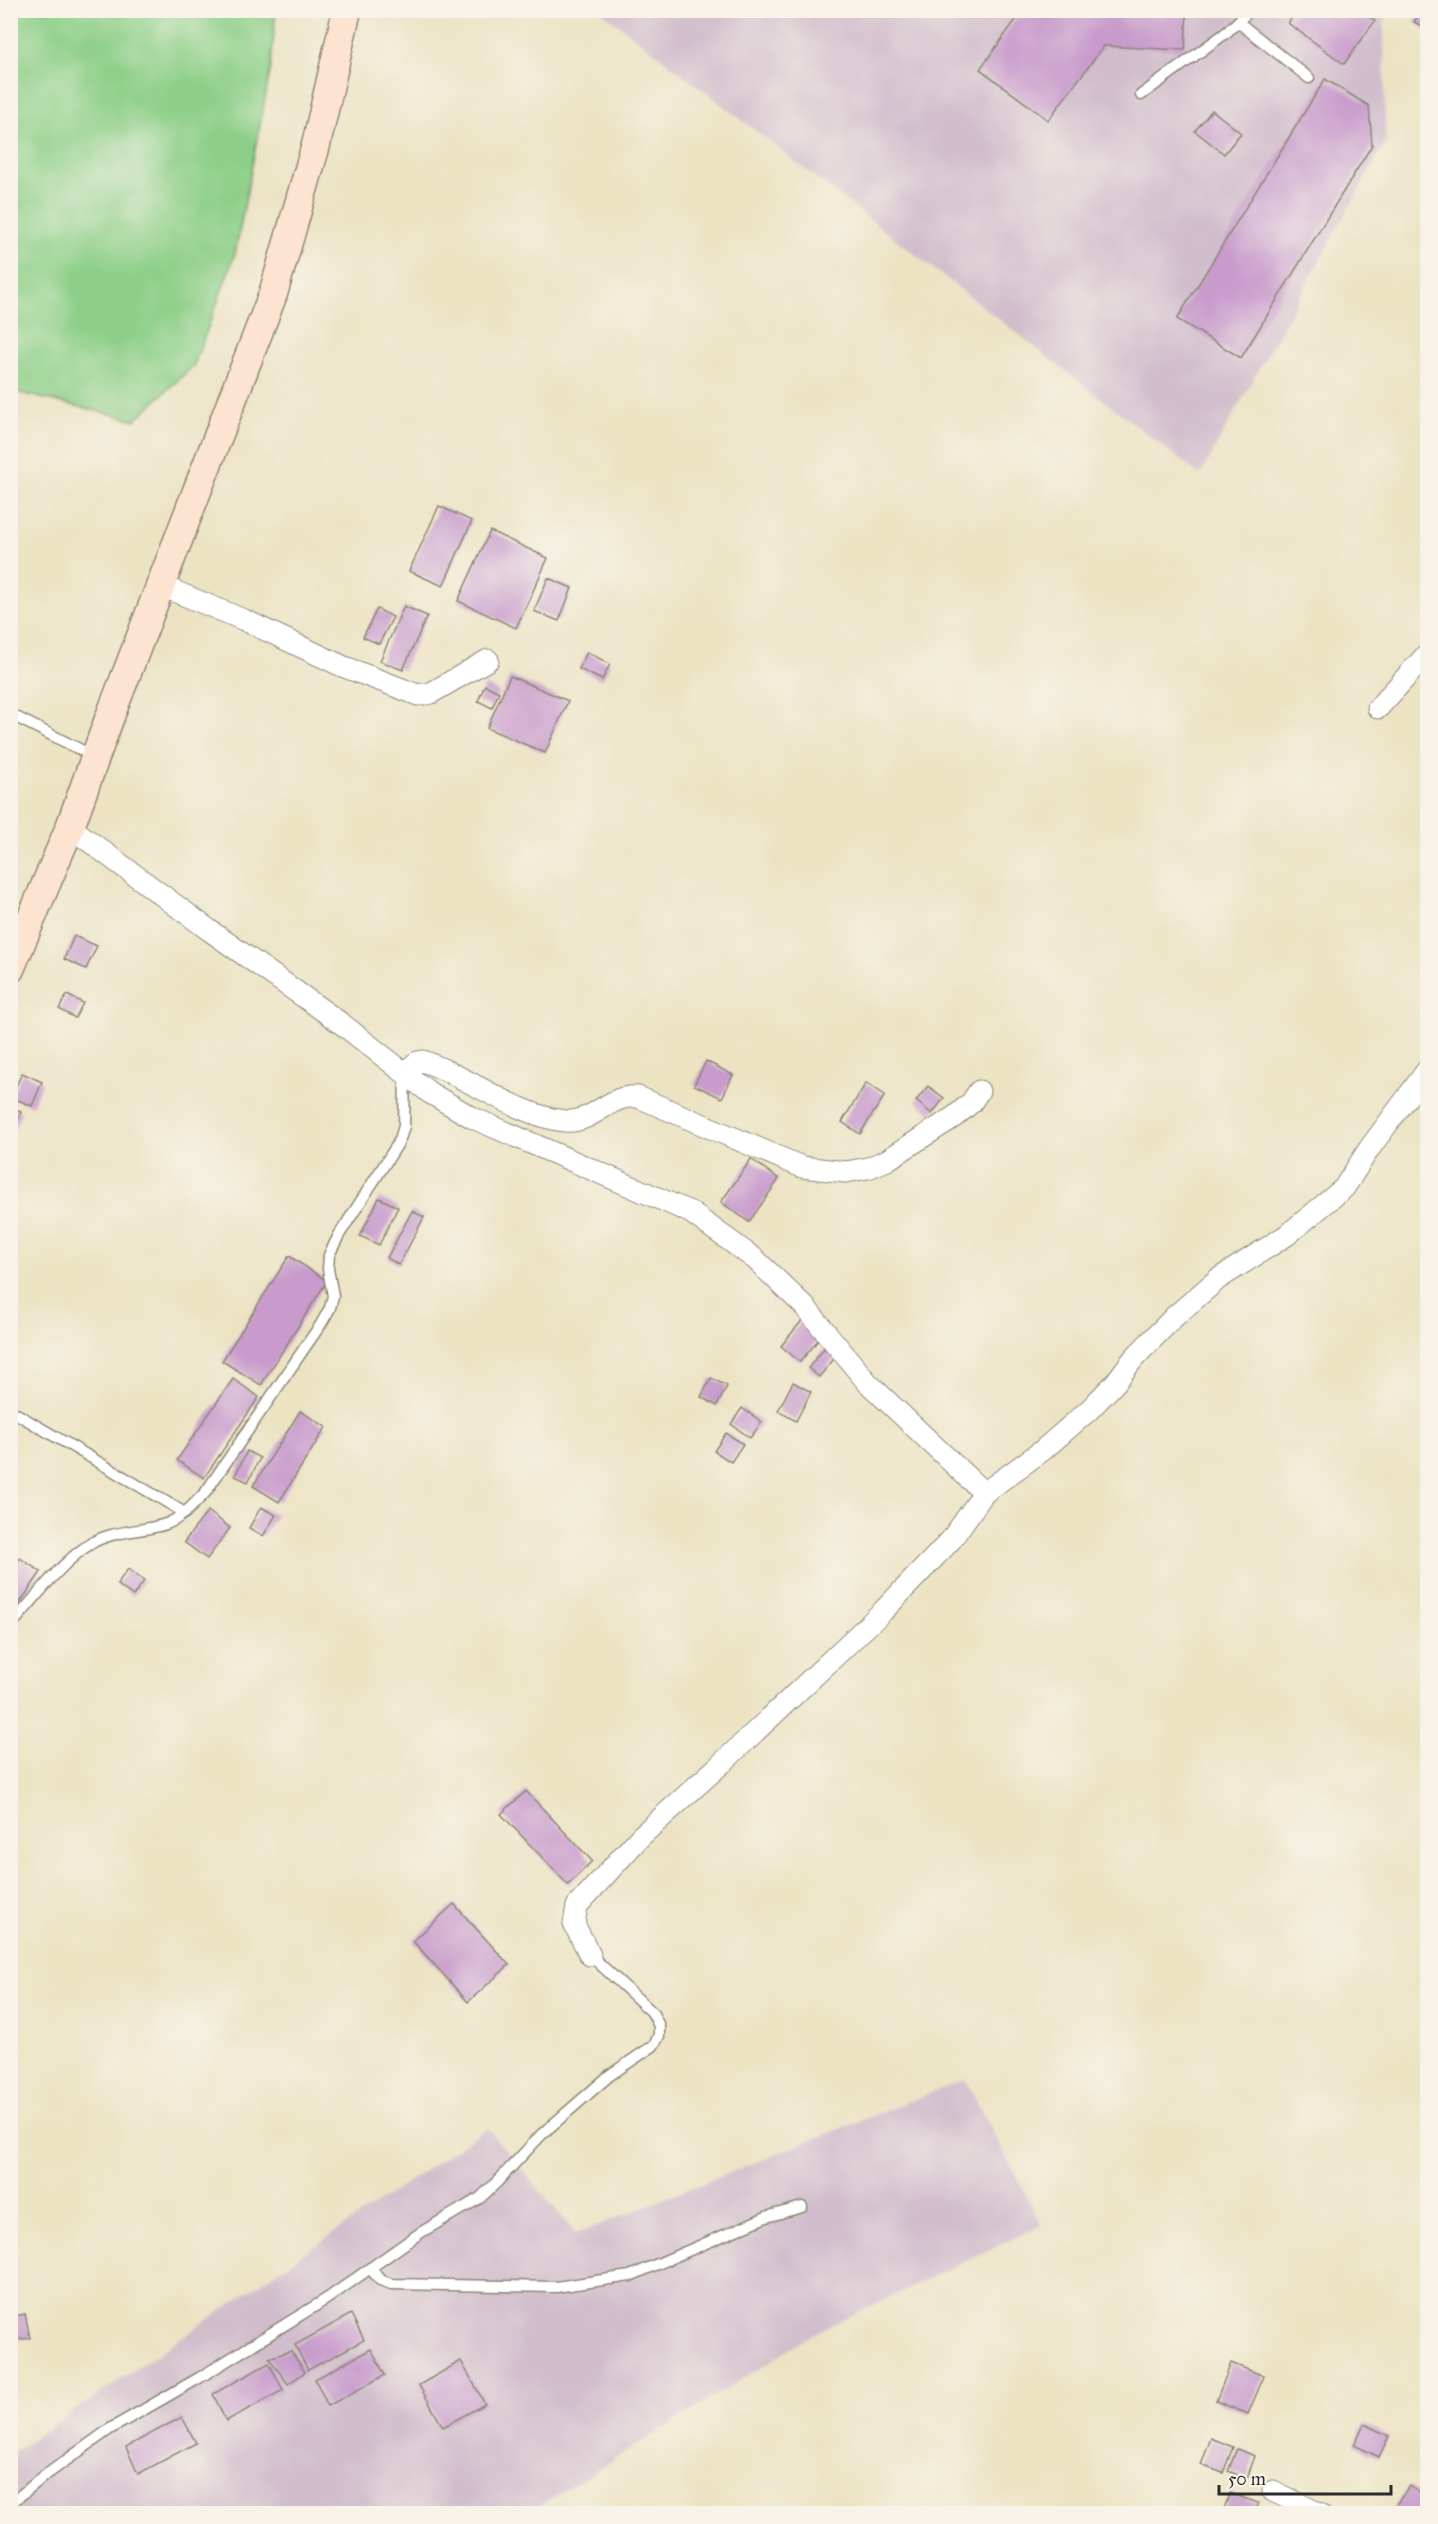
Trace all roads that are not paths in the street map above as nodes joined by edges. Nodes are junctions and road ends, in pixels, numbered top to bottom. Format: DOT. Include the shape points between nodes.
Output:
graph roads {
  1 [pos="347,10"];
  2 [pos="1250,10"];
  3 [pos="1238,21"];
  4 [pos="1309,78"];
  5 [pos="1141,96"];
  6 [pos="162,586"];
  7 [pos="1428,653"];
  8 [pos="488,660"];
  9 [pos="1378,708"];
  10 [pos="10,714"];
  11 [pos="95,758"];
  12 [pos="70,826"];
  13 [pos="10,969"];
  14 [pos="1428,1069"];
  15 [pos="405,1072"];
  16 [pos="979,1091"];
  17 [pos="10,1410"];
  18 [pos="984,1493"];
  19 [pos="185,1513"];
  20 [pos="10,1626"];
  21 [pos="590,1955"];
  22 [pos="802,2207"];
  23 [pos="370,2268"];
  24 [pos="1273,2492"];
  25 [pos="10,2504"];
  26 [pos="1320,2514"];
  1 -- 6 [label="street" via="316,145 273,294"];
  2 -- 3 [label="lane"];
  3 -- 4 [label="lane"];
  3 -- 5 [label="lane"];
  6 -- 8 [label="street" via="342,666 418,695 431,693"];
  6 -- 11 [label="street"];
  7 -- 9 [label="street"];
  10 -- 11 [label="lane"];
  11 -- 12 [label="street"];
  12 -- 13 [label="street"];
  12 -- 15 [label="street"];
  14 -- 18 [label="street" via="1344,1188 1287,1234 1218,1279 1142,1350 1089,1410"];
  15 -- 16 [label="street" via="423,1061 536,1114 565,1121 590,1116 627,1096 638,1097 802,1167 846,1172 887,1160 954,1117"];
  15 -- 18 [label="street" via="430,1093 473,1118 690,1212 755,1259 805,1307 867,1382"];
  15 -- 19 [label="lane" via="404,1126 397,1145 329,1255 327,1269 333,1296 330,1308 205,1493"];
  17 -- 19 [label="lane"];
  18 -- 21 [label="street" via="951,1540 897,1596 812,1680 641,1836 577,1906 574,1924"];
  19 -- 20 [label="lane" via="167,1524 92,1543 70,1560"];
  21 -- 23 [label="lane" via="652,2012 659,2026 654,2046 601,2082 542,2134 480,2198"];
  22 -- 23 [label="lane" via="766,2217 630,2276 582,2285 392,2284 380,2280"];
  23 -- 25 [label="lane" via="199,2378 110,2429"];
  24 -- 26 [label="street"];
}
